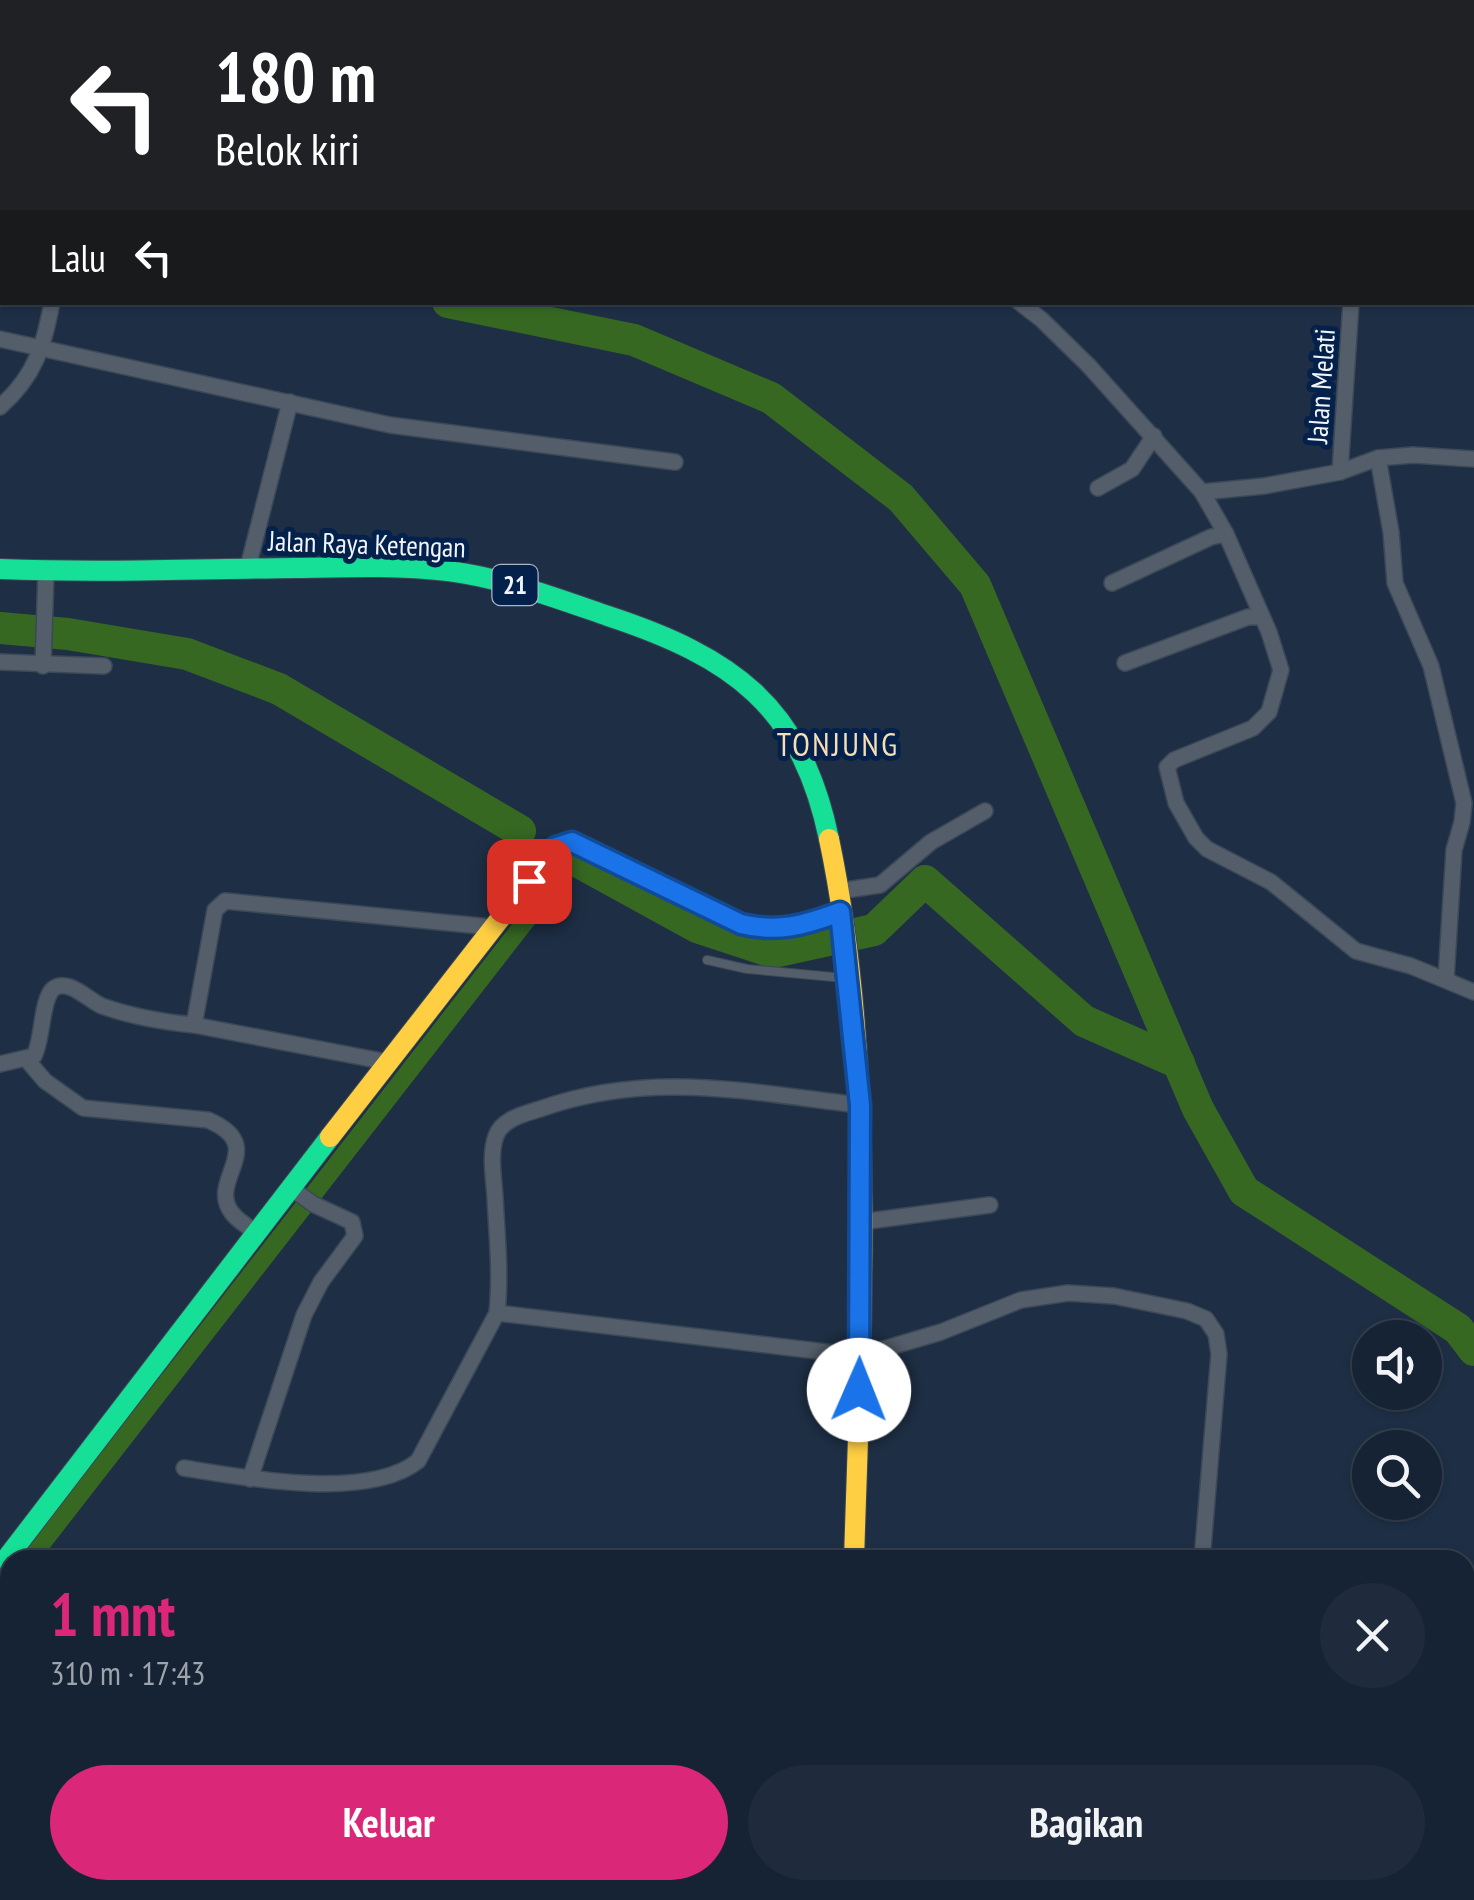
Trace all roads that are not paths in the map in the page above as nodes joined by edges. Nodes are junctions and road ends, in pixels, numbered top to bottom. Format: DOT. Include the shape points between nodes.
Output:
graph roads {
  1 [pos="51,305"];
  2 [pos="1022,305"];
  3 [pos="1351,305"];
  4 [pos="0,339"];
  5 [pos="44,348"];
  6 [pos="290,402"];
  7 [pos="0,407"];
  8 [pos="1474,438"];
  9 [pos="1149,443"];
  10 [pos="1378,458"];
  11 [pos="1472,458"];
  12 [pos="675,462"];
  13 [pos="1340,472"];
  14 [pos="1098,488"];
  15 [pos="1202,492"];
  16 [pos="1211,538"];
  17 [pos="248,567"];
  18 [pos="0,569"];
  19 [pos="46,571"];
  20 [pos="1112,583"];
  21 [pos="1255,617"];
  22 [pos="0,662"];
  23 [pos="1125,663"];
  24 [pos="43,666"];
  25 [pos="104,666"];
  26 [pos="984,811"];
  27 [pos="1468,821"];
  28 [pos="840,908"];
  29 [pos="491,927"];
  30 [pos="707,960"];
  31 [pos="847,968"];
  32 [pos="1446,979"];
  33 [pos="1474,992"];
  34 [pos="194,1024"];
  35 [pos="26,1060"];
  36 [pos="387,1062"];
  37 [pos="0,1064"];
  38 [pos="860,1105"];
  39 [pos="294,1190"];
  40 [pos="990,1205"];
  41 [pos="861,1222"];
  42 [pos="256,1233"];
  43 [pos="498,1313"];
  44 [pos="860,1356"];
  45 [pos="184,1468"];
  46 [pos="250,1479"];
  47 [pos="15,1550"];
  48 [pos="854,1550"];
  49 [pos="1203,1550"];
  1 -- 5 [label="street"];
  2 -- 9 [label="street" via="1089,366"];
  3 -- 13 [label="street, Jalan Melati"];
  4 -- 5 [label="street"];
  5 -- 6 [label="street"];
  5 -- 7 [label="street"];
  6 -- 12 [label="street" via="390,426"];
  6 -- 17 [label="street"];
  8 -- 11 [label="street"];
  9 -- 14 [label="street" via="1132,469"];
  9 -- 15 [label="street"];
  10 -- 11 [label="street"];
  10 -- 13 [label="street"];
  10 -- 27 [label="street" via="1395,583 1432,666"];
  13 -- 15 [label="street"];
  15 -- 16 [label="street"];
  16 -- 20 [label="street"];
  16 -- 21 [label="street"];
  17 -- 19 [label="main road, Jalan Raya Ketengan / 21"];
  17 -- 28 [label="main road, Jalan Raya Ketengan / 21" via="454,572 507,583 637,626 736,675 796,743 814,783"];
  18 -- 19 [label="main road, Jalan Raya Ketengan / 21"];
  19 -- 24 [label="street"];
  21 -- 23 [label="street"];
  21 -- 32 [label="street" via="1281,670 1268,712 1253,728 1170,763 1176,802 1207,849 1270,882 1344,944"];
  22 -- 24 [label="street"];
  24 -- 25 [label="street"];
  26 -- 28 [label="street"];
  27 -- 32 [label="street" via="1454,850"];
  28 -- 29 [label="main road" via="806,925 763,930 572,842 554,850"];
  28 -- 31 [label="main road, 21"];
  29 -- 34 [label="street" via="225,901 215,910"];
  29 -- 36 [label="main road"];
  30 -- 31 [label="lane" via="746,969"];
  31 -- 38 [label="main road, 21"];
  32 -- 33 [label="street"];
  34 -- 35 [label="street" via="102,1006 58,986 47,1003 38,1050"];
  34 -- 36 [label="street"];
  35 -- 37 [label="street"];
  35 -- 42 [label="street" via="83,1108 208,1120 228,1128 237,1152 228,1204"];
  36 -- 39 [label="main road"];
  38 -- 41 [label="main road, 21"];
  38 -- 43 [label="street" via="708,1087 640,1087 574,1096 510,1120 500,1128 492,1154"];
  39 -- 42 [label="main road"];
  39 -- 46 [label="street" via="352,1222 355,1236 304,1315"];
  40 -- 41 [label="street"];
  41 -- 44 [label="main road, 21"];
  42 -- 47 [label="main road"];
  43 -- 44 [label="street"];
  43 -- 46 [label="street" via="418,1461 404,1472 356,1483"];
  44 -- 48 [label="main road, 21"];
  44 -- 49 [label="street" via="1021,1300 1068,1293 1114,1296 1206,1319 1219,1354"];
  45 -- 46 [label="street"];
}
